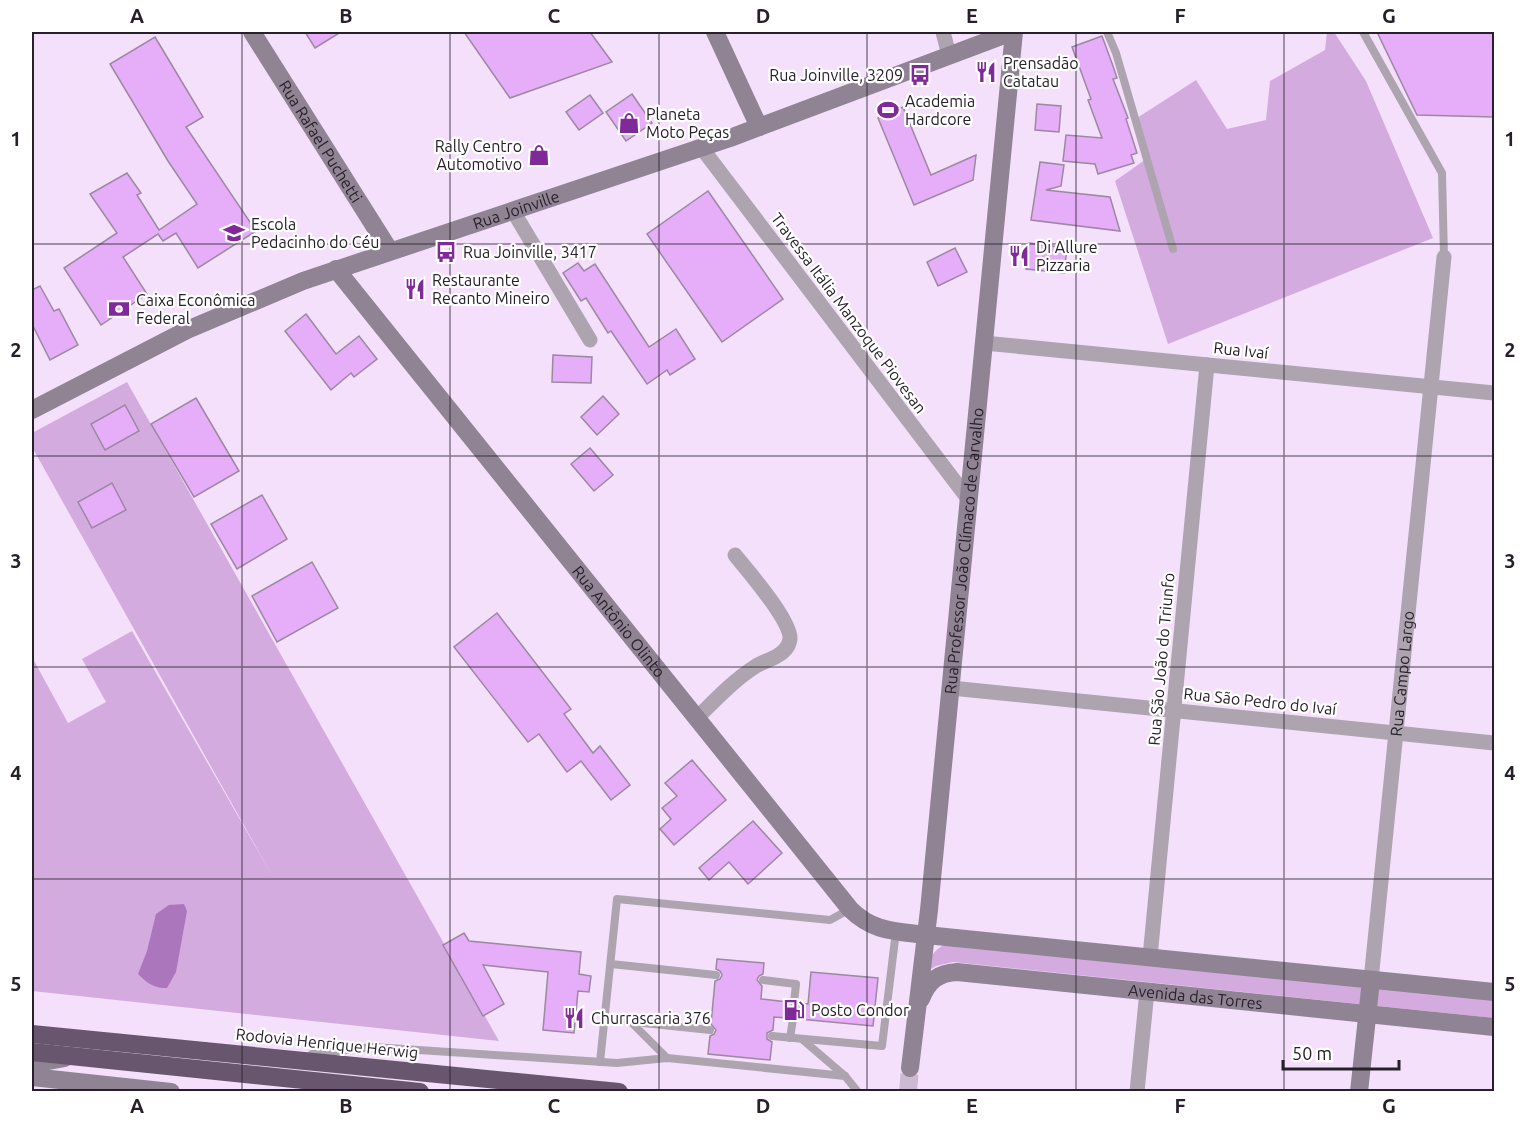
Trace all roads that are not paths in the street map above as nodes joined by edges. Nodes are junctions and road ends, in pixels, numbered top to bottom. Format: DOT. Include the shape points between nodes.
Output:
graph roads {
  1 [pos="252,32"];
  2 [pos="715,32"];
  3 [pos="943,32"];
  4 [pos="1013,32"];
  5 [pos="1107,32"];
  6 [pos="1363,32"];
  7 [pos="950,55"];
  8 [pos="759,127"];
  9 [pos="701,147"];
  10 [pos="513,211"];
  11 [pos="1173,249"];
  12 [pos="390,250"];
  13 [pos="1444,257"];
  14 [pos="336,269"];
  15 [pos="590,340"];
  16 [pos="984,343"];
  17 [pos="1207,364"];
  18 [pos="1431,386"];
  19 [pos="1494,393"];
  20 [pos="32,410"];
  21 [pos="969,500"];
  22 [pos="735,555"];
  23 [pos="951,688"];
  24 [pos="1174,711"];
  25 [pos="696,717"];
  26 [pos="1396,733"];
  27 [pos="1494,743"];
  28 [pos="850,909"];
  29 [pos="896,931"];
  30 [pos="926,934"];
  31 [pos="1150,957"];
  32 [pos="611,964"];
  33 [pos="716,975"];
  34 [pos="763,980"];
  35 [pos="1371,980"];
  36 [pos="1147,991"];
  37 [pos="1494,992"];
  38 [pos="794,1003"];
  39 [pos="917,1009"];
  40 [pos="1367,1014"];
  41 [pos="605,1019"];
  42 [pos="793,1019"];
  43 [pos="631,1022"];
  44 [pos="1494,1028"];
  45 [pos="710,1030"];
  46 [pos="32,1034"];
  47 [pos="772,1036"];
  48 [pos="790,1038"];
  49 [pos="802,1040"];
  50 [pos="32,1052"];
  51 [pos="77,1056"];
  52 [pos="282,1058"];
  53 [pos="667,1058"];
  54 [pos="600,1062"];
  55 [pos="32,1064"];
  56 [pos="910,1068"];
  57 [pos="845,1076"];
  58 [pos="32,1077"];
  59 [pos="171,1092"];
  60 [pos="420,1092"];
  61 [pos="619,1092"];
  62 [pos="858,1092"];
  63 [pos="1137,1092"];
  64 [pos="1359,1092"];
  1 -- 12 [label="main road, Rua Rafael Puchetti"];
  2 -- 8 [label="main road"];
  3 -- 7 [label="street"];
  4 -- 7 [label="main road, Rua Joinville"];
  4 -- 16 [label="main road, Rua Professor João Clímaco de Carvalho"];
  5 -- 11 [label="lane"];
  6 -- 13 [label="lane" via="1442,173"];
  7 -- 8 [label="main road, Rua Joinville"];
  8 -- 9 [label="main road, Rua Joinville"];
  9 -- 10 [label="main road, Rua Joinville"];
  9 -- 21 [label="street, Travessa Itália Manzoque Piovesan"];
  10 -- 12 [label="main road, Rua Joinville"];
  10 -- 15 [label="street"];
  12 -- 14 [label="main road, Rua Joinville"];
  13 -- 18 [label="street, Rua Campo Largo"];
  14 -- 20 [label="main road, Rua Joinville" via="187,330"];
  14 -- 25 [label="main road, Rua Antônio Olinto"];
  16 -- 17 [label="street, Rua Ivaí"];
  16 -- 21 [label="main road, Rua Professor João Clímaco de Carvalho"];
  17 -- 18 [label="street, Rua Ivaí"];
  17 -- 24 [label="street, Rua São João do Triunfo"];
  18 -- 19 [label="street, Rua Ivaí"];
  18 -- 26 [label="street, Rua Campo Largo"];
  21 -- 23 [label="main road, Rua Professor João Clímaco de Carvalho"];
  22 -- 25 [label="street" via="782,618 790,631 790,640 780,654 740,678"];
  23 -- 24 [label="street, Rua São Pedro do Ivaí"];
  23 -- 30 [label="main road, Rua Professor João Clímaco de Carvalho"];
  24 -- 26 [label="street, Rua São Pedro do Ivaí"];
  24 -- 31 [label="street, Rua São João do Triunfo"];
  25 -- 28 [label="main road, Rua Antônio Olinto"];
  26 -- 27 [label="street, Rua São Pedro do Ivaí"];
  26 -- 35 [label="street, Rua Campo Largo"];
  28 -- 29 [label="main road, Rua Antônio Olinto" via="870,925"];
  28 -- 32 [label="lane" via="830,920 617,899"];
  29 -- 30 [label="main road, Rua Antônio Olinto"];
  29 -- 49 [label="lane" via="882,1046"];
  30 -- 31 [label="main road, Avenida das Torres"];
  30 -- 39 [label="main road, Rua Professor João Clímaco de Carvalho"];
  31 -- 35 [label="main road, Avenida das Torres"];
  32 -- 33 [label="lane"];
  32 -- 41 [label="lane"];
  34 -- 38 [label="lane" via="796,984"];
  35 -- 37 [label="main road, Avenida das Torres"];
  35 -- 40 [label="main road, Rua Campo Largo"];
  36 -- 39 [label="main road, Avenida das Torres" via="957,972 937,976 928,985"];
  36 -- 40 [label="main road, Avenida das Torres"];
  36 -- 63 [label="street"];
  39 -- 56 [label="main road, Rua Professor João Clímaco de Carvalho"];
  40 -- 44 [label="main road, Avenida das Torres"];
  40 -- 64 [label="main road, Rua Campo Largo"];
  41 -- 43 [label="lane"];
  41 -- 54 [label="lane"];
  42 -- 48 [label="lane"];
  43 -- 45 [label="lane"];
  43 -- 53 [label="lane"];
  46 -- 52 [label="highway, Rodovia Henrique Herwig"];
  47 -- 48 [label="lane"];
  48 -- 49 [label="lane"];
  49 -- 57 [label="lane"];
  50 -- 51 [label="highway"];
  51 -- 55 [label="main road"];
  51 -- 60 [label="highway"];
  52 -- 54 [label="lane" via="373,1047"];
  52 -- 61 [label="highway, Rodovia Henrique Herwig"];
  53 -- 54 [label="lane"];
  53 -- 57 [label="lane"];
  57 -- 62 [label="lane"];
  58 -- 59 [label="main road"];
}
